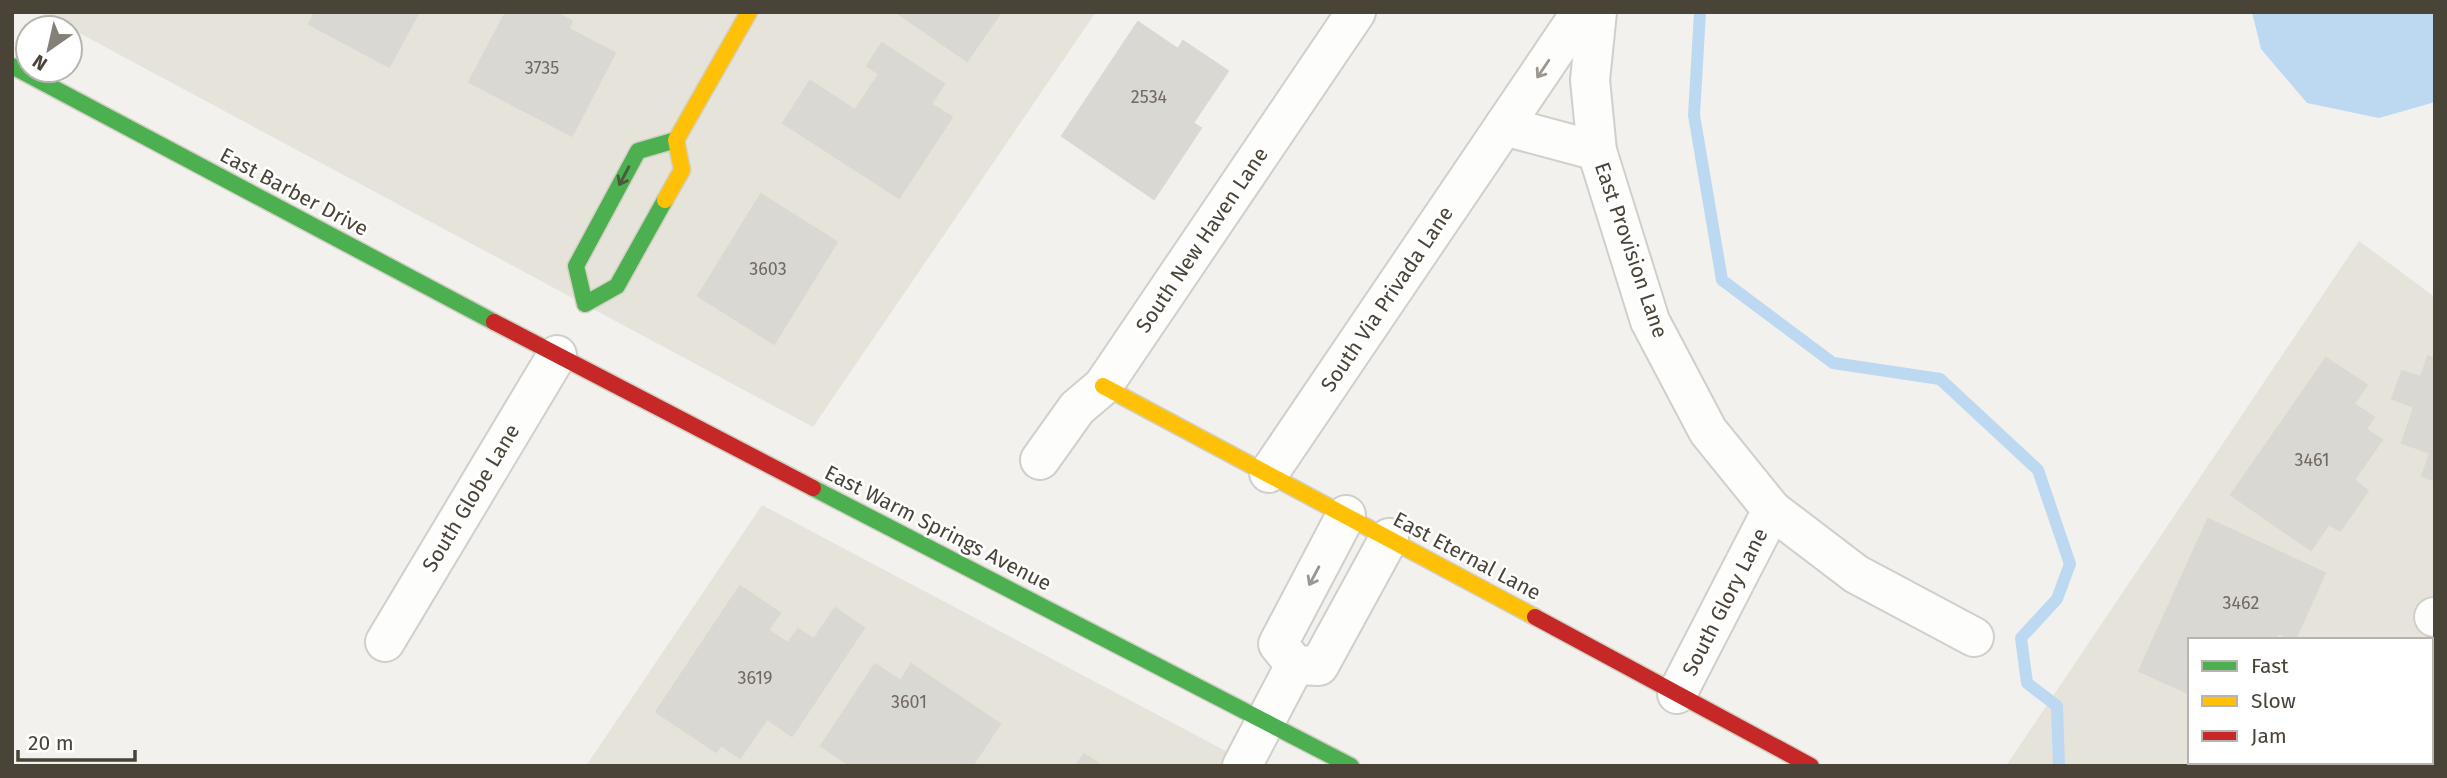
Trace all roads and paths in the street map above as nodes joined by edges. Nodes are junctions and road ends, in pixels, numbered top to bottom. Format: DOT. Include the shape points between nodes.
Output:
graph roads {
  1 [pos="749,12"];
  2 [pos="1356,12"];
  3 [pos="1581,12"];
  4 [pos="1597,12"];
  5 [pos="12,65"];
  6 [pos="1504,126"];
  7 [pos="676,140"];
  8 [pos="1597,151"];
  9 [pos="560,350"];
  10 [pos="1103,386"];
  11 [pos="1040,460"];
  12 [pos="1269,473"];
  13 [pos="1772,510"];
  14 [pos="1346,515"];
  15 [pos="1389,538"];
  16 [pos="1974,637"];
  17 [pos="385,642"];
  18 [pos="1295,665"];
  19 [pos="1677,694"];
  20 [pos="1266,722"];
  21 [pos="1242,766"];
  22 [pos="1351,766"];
  23 [pos="1811,766"];
  1 -- 7 [label="street"];
  2 -- 10 [label="street, South New Haven Lane"];
  3 -- 6 [label="street, South Via Privada Lane, one-way"];
  4 -- 8 [label="street, East Provision Lane" via="1590,80"];
  5 -- 9 [label="street, East Barber Drive"];
  6 -- 8 [label="street"];
  6 -- 12 [label="street, South Via Privada Lane"];
  7 -- 7 [label="street, one-way" via="638,151 576,266 583,309 617,286 663,205 682,170"];
  8 -- 13 [label="street, East Provision Lane" via="1650,321 1708,431"];
  9 -- 17 [label="street, South Globe Lane"];
  9 -- 20 [label="street, East Warm Springs Avenue"];
  10 -- 11 [label="street, South New Haven Lane" via="1077,408"];
  10 -- 12 [label="street, East Eternal Lane"];
  12 -- 14 [label="street, East Eternal Lane"];
  13 -- 16 [label="street, East Provision Lane" via="1856,575"];
  13 -- 19 [label="street, South Glory Lane"];
  14 -- 15 [label="street, East Eternal Lane"];
  14 -- 18 [label="street, one-way" via="1279,643"];
  15 -- 18 [label="street" via="1319,666"];
  15 -- 19 [label="street, East Eternal Lane"];
  18 -- 20 [label="street"];
  19 -- 23 [label="street, East Eternal Lane"];
  20 -- 21 [label="street"];
  20 -- 22 [label="street, East Warm Springs Avenue"];
}
